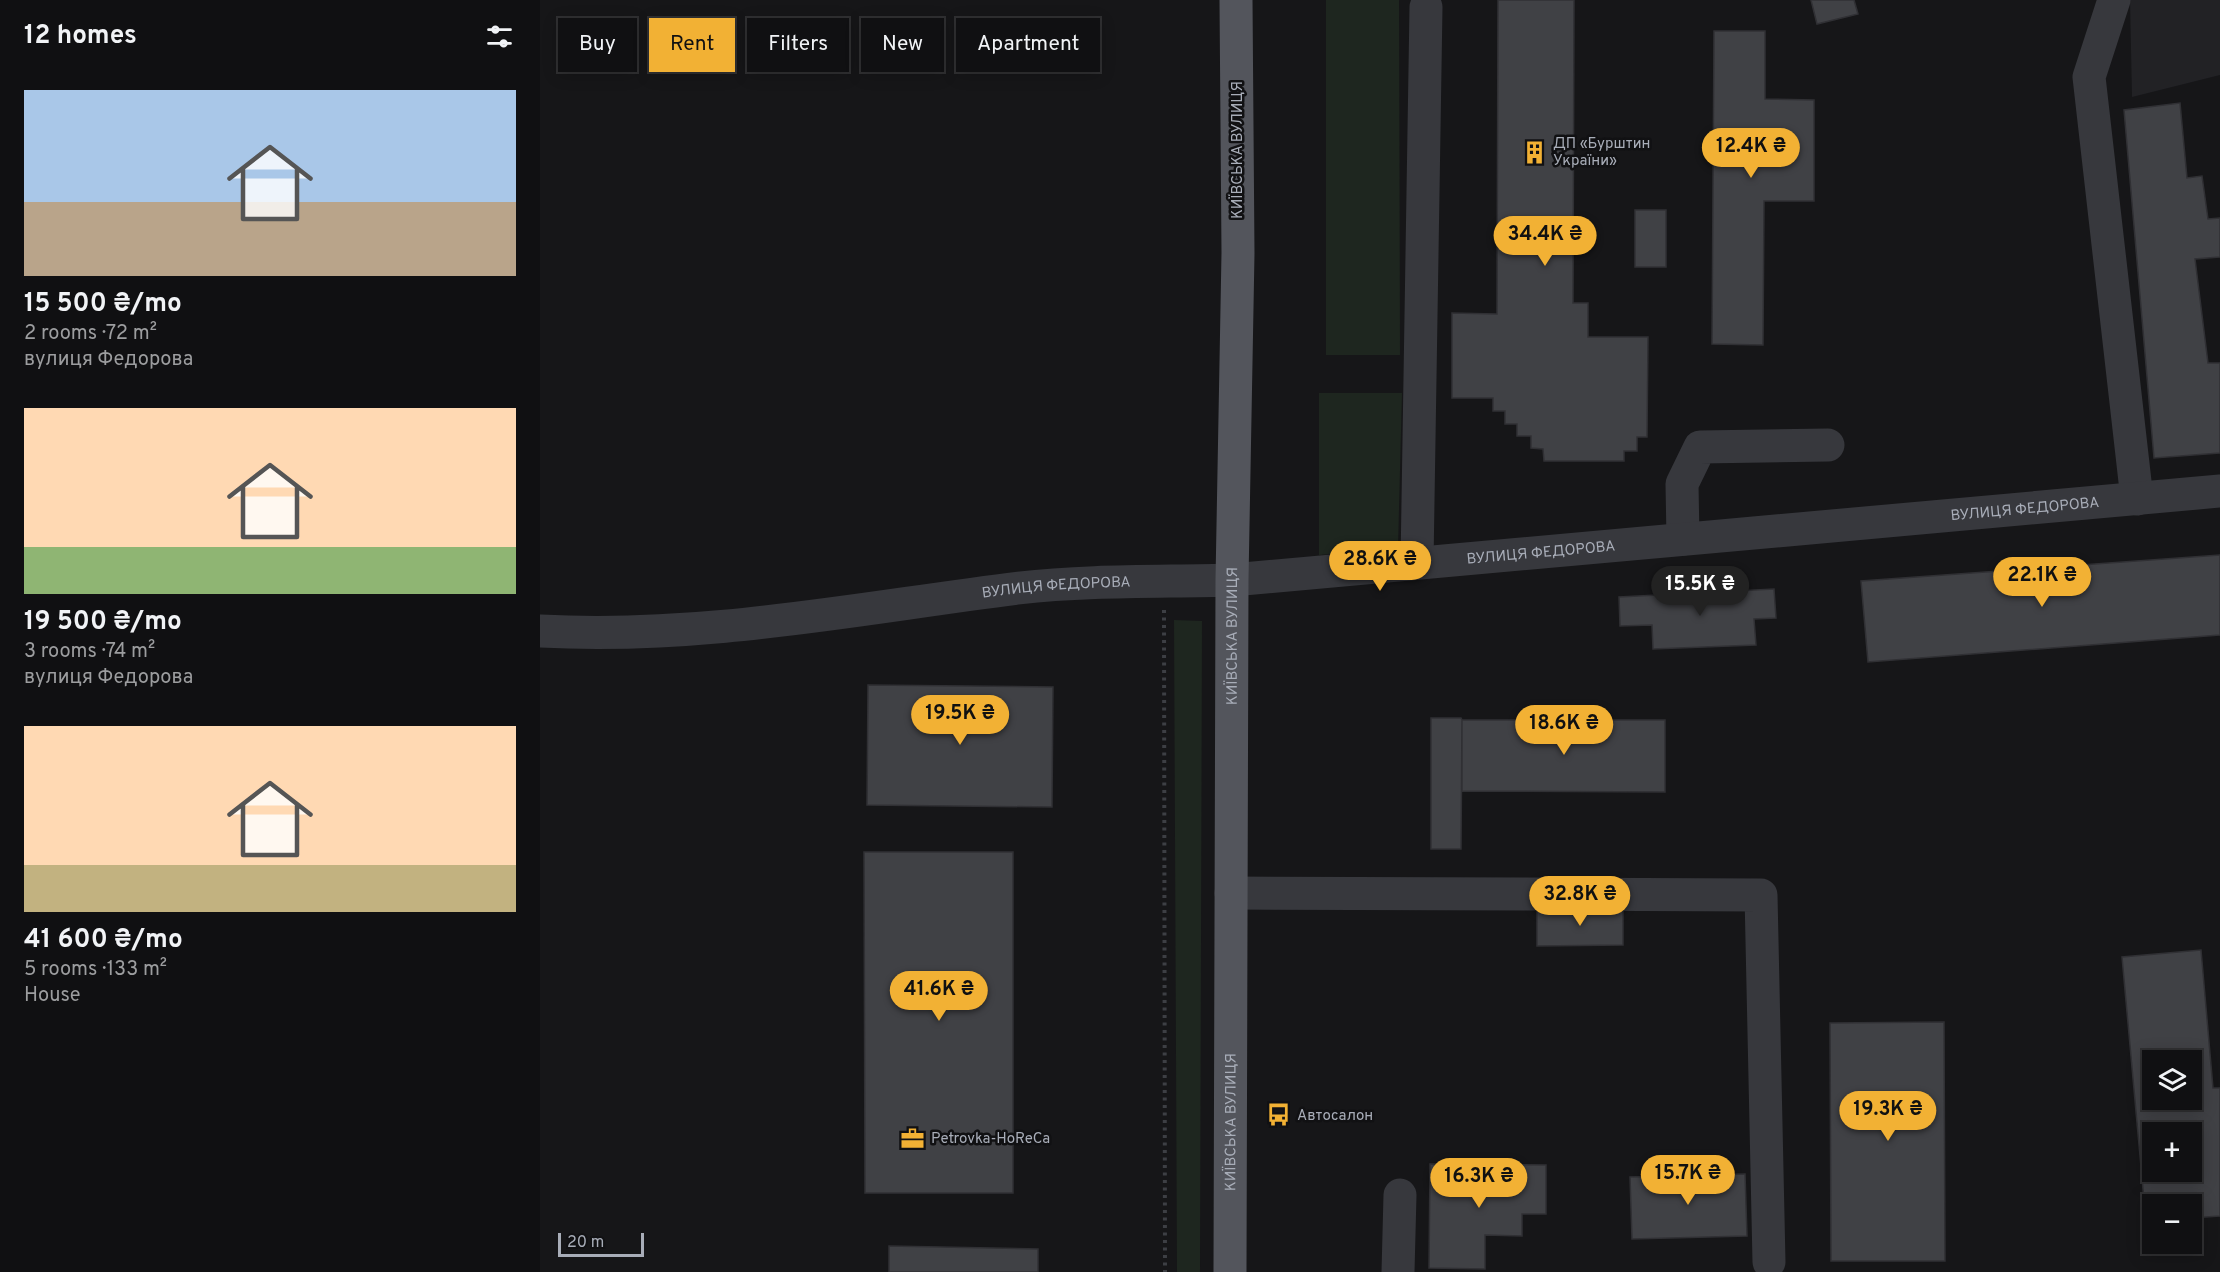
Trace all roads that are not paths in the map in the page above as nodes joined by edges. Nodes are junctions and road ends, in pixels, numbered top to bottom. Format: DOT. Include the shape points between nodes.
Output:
graph roads {
  1 [pos="1236,0"];
  2 [pos="2114,0"];
  3 [pos="1426,7"];
  4 [pos="1828,445"];
  5 [pos="2220,491"];
  6 [pos="2137,499"];
  7 [pos="1683,539"];
  8 [pos="1417,563"];
  9 [pos="1232,580"];
  10 [pos="540,631"];
  11 [pos="1231,893"];
  12 [pos="1400,1195"];
  13 [pos="1769,1262"];
  14 [pos="1230,1272"];
  15 [pos="1398,1272"];
  1 -- 9 [label="main road, КИЇВСЬКА ВУЛИЦЯ" via="1238,254"];
  2 -- 6 [label="street" via="2089,77"];
  3 -- 8 [label="street"];
  4 -- 7 [label="street" via="1700,447 1682,484"];
  5 -- 6 [label="street, ВУЛИЦЯ ФЕДОРОВА"];
  6 -- 7 [label="street, ВУЛИЦЯ ФЕДОРОВА"];
  7 -- 8 [label="street, ВУЛИЦЯ ФЕДОРОВА"];
  8 -- 9 [label="street, ВУЛИЦЯ ФЕДОРОВА"];
  9 -- 10 [label="street, ВУЛИЦЯ ФЕДОРОВА" via="1021,588 674,632"];
  9 -- 11 [label="main road, КИЇВСЬКА ВУЛИЦЯ"];
  11 -- 13 [label="street" via="1761,895"];
  11 -- 14 [label="main road, КИЇВСЬКА ВУЛИЦЯ"];
  12 -- 15 [label="street"];
}
